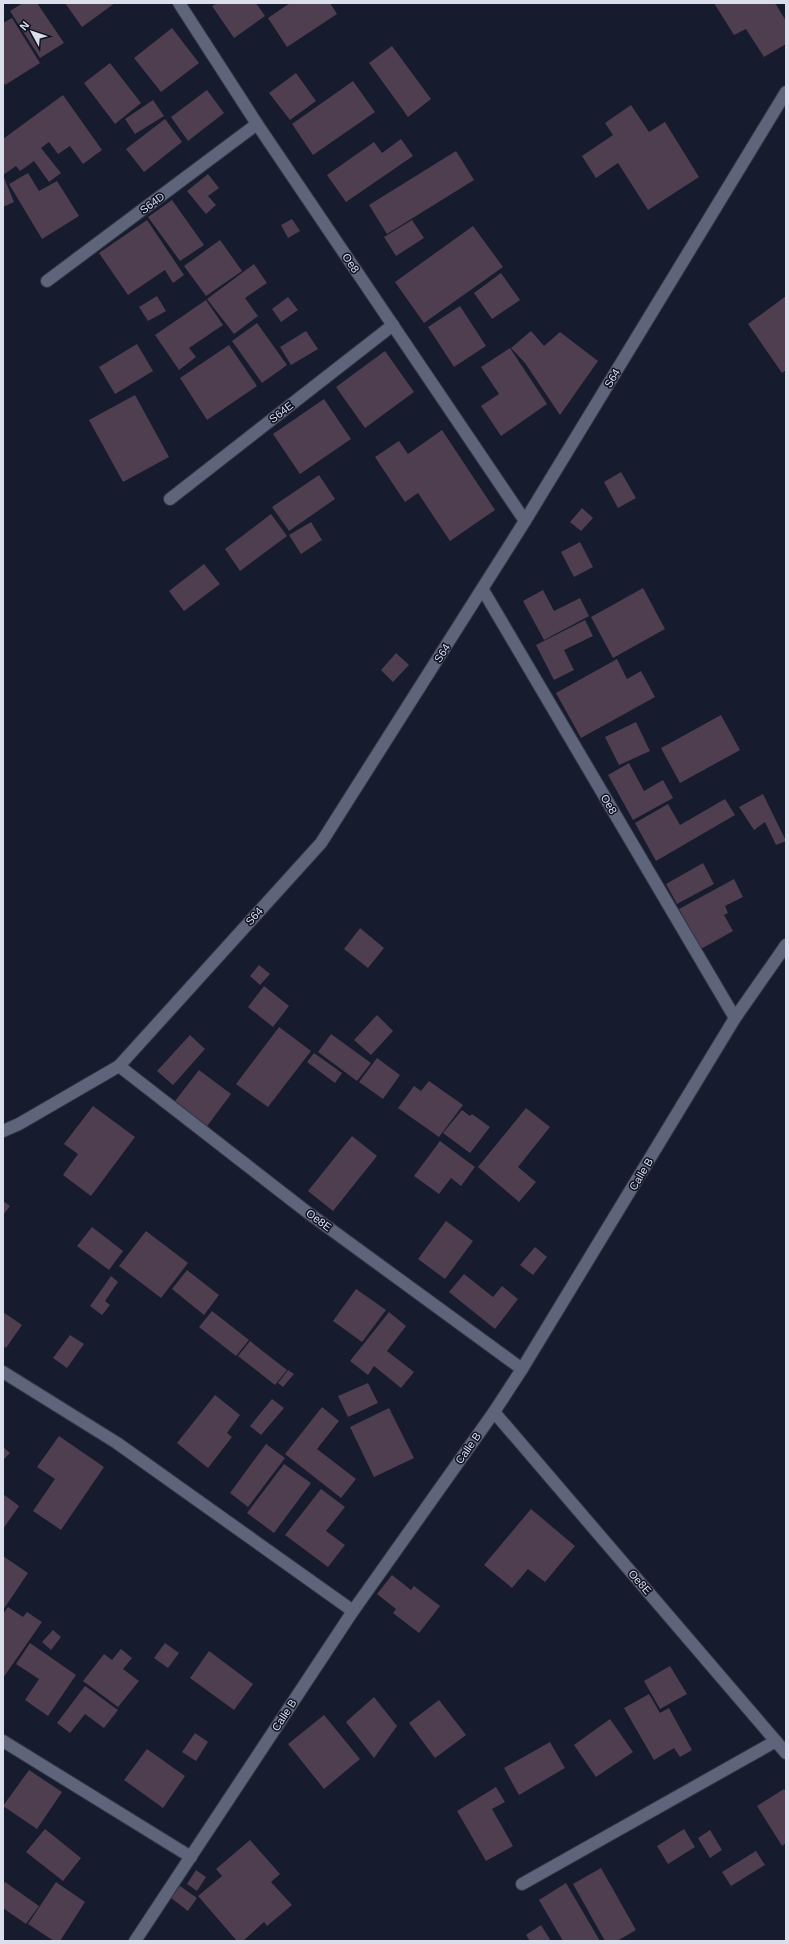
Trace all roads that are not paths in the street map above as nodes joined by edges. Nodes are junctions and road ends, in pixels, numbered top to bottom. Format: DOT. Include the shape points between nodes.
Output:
graph roads {
  1 [pos="179,3"];
  2 [pos="786,92"];
  3 [pos="257,124"];
  4 [pos="47,281"];
  5 [pos="393,325"];
  6 [pos="170,499"];
  7 [pos="525,521"];
  8 [pos="483,590"];
  9 [pos="786,945"];
  10 [pos="735,1018"];
  11 [pos="119,1066"];
  12 [pos="3,1131"];
  13 [pos="522,1369"];
  14 [pos="3,1372"];
  15 [pos="494,1412"];
  16 [pos="353,1611"];
  17 [pos="3,1741"];
  18 [pos="776,1741"];
  19 [pos="786,1753"];
  20 [pos="191,1857"];
  21 [pos="522,1884"];
  22 [pos="135,1941"];
  1 -- 3 [label="street, Oe8"];
  2 -- 7 [label="street, S64"];
  3 -- 4 [label="street, S64D"];
  3 -- 5 [label="street, Oe8"];
  5 -- 6 [label="street, S64E"];
  5 -- 7 [label="street, Oe8"];
  7 -- 8 [label="street, S64"];
  8 -- 10 [label="street, Oe8"];
  8 -- 11 [label="street, S64" via="321,842"];
  9 -- 10 [label="street, Calle B"];
  10 -- 13 [label="street, Calle B"];
  11 -- 12 [label="street, S64"];
  11 -- 13 [label="street, Oe8E" via="308,1212"];
  13 -- 15 [label="street, Calle B"];
  14 -- 16 [label="street" via="117,1443"];
  15 -- 16 [label="street, Calle B"];
  15 -- 18 [label="street, Oe8E"];
  16 -- 20 [label="street, Calle B"];
  17 -- 20 [label="street"];
  18 -- 19 [label="street, Oe8E"];
  18 -- 21 [label="street"];
  20 -- 22 [label="street, Calle B"];
}
